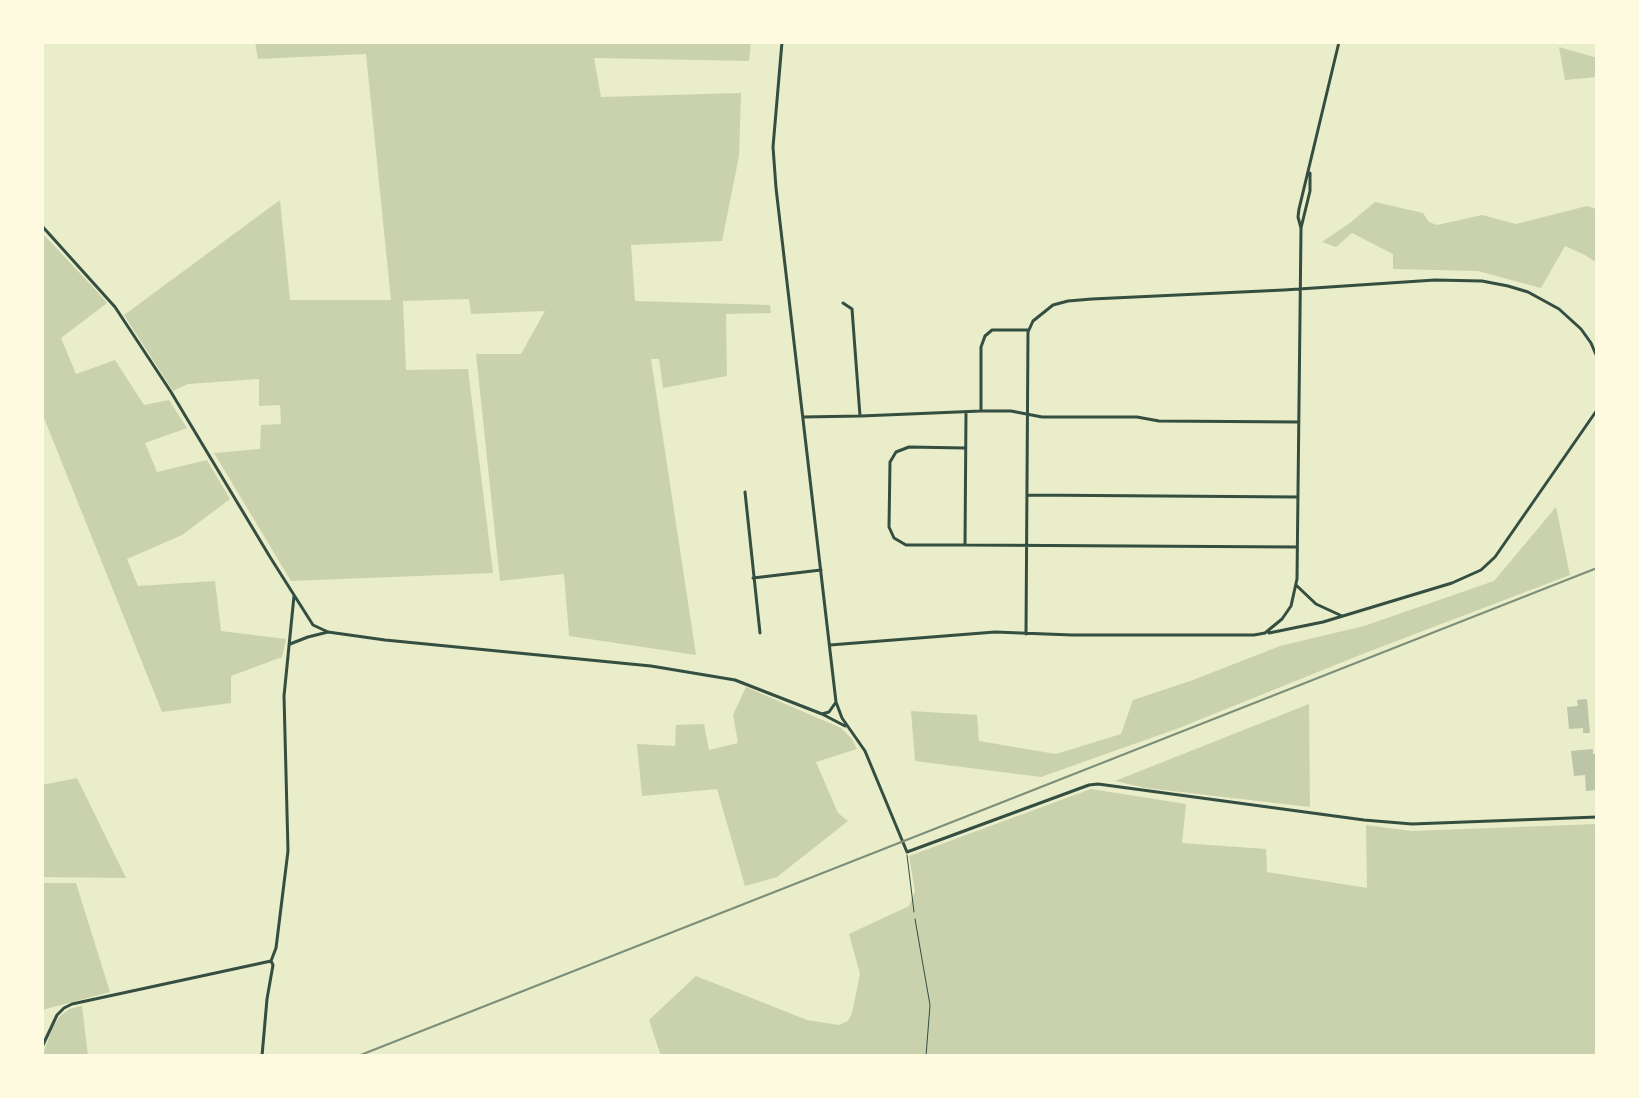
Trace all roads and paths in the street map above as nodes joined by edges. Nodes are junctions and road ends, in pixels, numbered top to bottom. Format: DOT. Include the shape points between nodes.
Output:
graph roads {
  1 [pos="782,42"];
  2 [pos="1339,42"];
  3 [pos="42,226"];
  4 [pos="1299,289"];
  5 [pos="843,303"];
  6 [pos="1028,330"];
  7 [pos="1597,357"];
  8 [pos="1597,410"];
  9 [pos="981,411"];
  10 [pos="966,412"];
  11 [pos="1027,414"];
  12 [pos="860,416"];
  13 [pos="803,417"];
  14 [pos="1298,422"];
  15 [pos="966,448"];
  16 [pos="745,492"];
  17 [pos="1027,495"];
  18 [pos="1298,497"];
  19 [pos="965,545"];
  20 [pos="1026,545"];
  21 [pos="1297,547"];
  22 [pos="821,570"];
  23 [pos="753,578"];
  24 [pos="1296,585"];
  25 [pos="294,596"];
  26 [pos="1342,616"];
  27 [pos="328,632"];
  28 [pos="760,633"];
  29 [pos="1265,633"];
  30 [pos="1026,634"];
  31 [pos="289,645"];
  32 [pos="829,646"];
  33 [pos="836,702"];
  34 [pos="822,714"];
  35 [pos="848,728"];
  36 [pos="1597,817"];
  37 [pos="907,852"];
  38 [pos="914,912"];
  39 [pos="271,961"];
  40 [pos="42,1047"];
  41 [pos="262,1056"];
  42 [pos="926,1056"];
  1 -- 13 [label="street" via="773,147"];
  2 -- 4 [label="street" via="1298,217"];
  3 -- 25 [label="street" via="115,307"];
  4 -- 6 [label="street" via="1061,302 1046,309"];
  4 -- 7 [label="street" via="1452,280 1508,286 1535,295 1569,317"];
  4 -- 14 [label="street"];
  5 -- 12 [label="street" via="852,309"];
  6 -- 9 [label="street" via="992,330 985,336"];
  6 -- 11 [label="street"];
  8 -- 26 [label="street" via="1484,568"];
  9 -- 10 [label="street"];
  9 -- 11 [label="street"];
  10 -- 12 [label="street"];
  10 -- 15 [label="street"];
  11 -- 14 [label="street"];
  11 -- 17 [label="street"];
  12 -- 13 [label="street"];
  13 -- 22 [label="street"];
  14 -- 18 [label="street"];
  15 -- 19 [label="street"];
  15 -- 19 [label="street" via="909,447 896,452 890,462 889,527 906,545"];
  16 -- 23 [label="street"];
  17 -- 18 [label="street"];
  17 -- 20 [label="street"];
  18 -- 21 [label="street"];
  19 -- 20 [label="street"];
  20 -- 21 [label="street"];
  20 -- 30 [label="street"];
  21 -- 24 [label="street"];
  22 -- 23 [label="street"];
  22 -- 32 [label="street"];
  23 -- 28 [label="street"];
  24 -- 26 [label="street" via="1316,604"];
  24 -- 29 [label="street" via="1286,613"];
  25 -- 27 [label="street" via="313,625"];
  25 -- 31 [label="street"];
  26 -- 29 [label="street"];
  27 -- 31 [label="street"];
  27 -- 34 [label="street" via="651,666 735,680"];
  29 -- 30 [label="street"];
  30 -- 32 [label="street"];
  31 -- 39 [label="street" via="284,696 288,851"];
  32 -- 33 [label="street"];
  33 -- 34 [label="street"];
  33 -- 35 [label="street"];
  34 -- 35 [label="street"];
  35 -- 37 [label="street" via="865,751"];
  36 -- 37 [label="street" via="1412,824 1098,784"];
  37 -- 38 [label="lane"];
  38 -- 42 [label="path" via="930,1005"];
  39 -- 40 [label="street" via="72,1004 57,1015"];
  39 -- 41 [label="street"];
}
